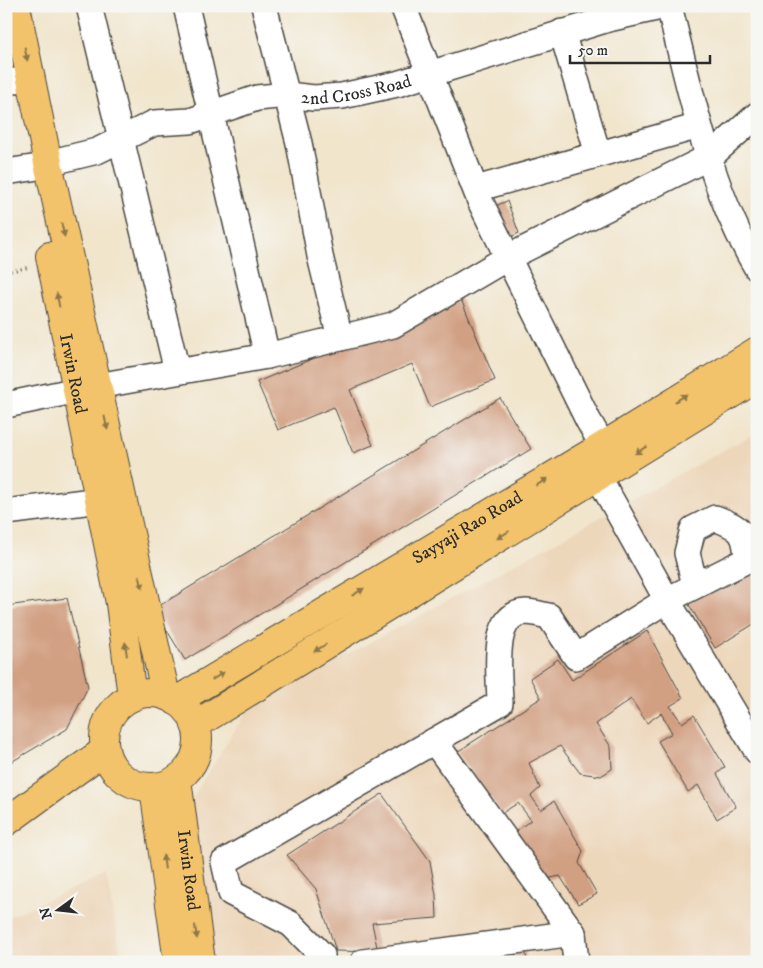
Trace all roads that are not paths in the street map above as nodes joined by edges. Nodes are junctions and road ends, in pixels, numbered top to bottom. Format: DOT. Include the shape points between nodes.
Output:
graph roads {
  1 [pos="16,6"];
  2 [pos="89,6"];
  3 [pos="186,6"];
  4 [pos="264,6"];
  5 [pos="403,6"];
  6 [pos="667,6"];
  7 [pos="562,32"];
  8 [pos="6,51"];
  9 [pos="429,72"];
  10 [pos="10,82"];
  11 [pos="287,95"];
  12 [pos="211,113"];
  13 [pos="757,115"];
  14 [pos="699,126"];
  15 [pos="121,140"];
  16 [pos="598,154"];
  17 [pos="707,158"];
  18 [pos="29,168"];
  19 [pos="476,188"];
  20 [pos="748,234"];
  21 [pos="507,258"];
  22 [pos="757,268"];
  23 [pos="340,338"];
  24 [pos="757,351"];
  25 [pos="267,356"];
  26 [pos="177,371"];
  27 [pos="757,378"];
  28 [pos="87,388"];
  29 [pos="6,405"];
  30 [pos="603,446"];
  31 [pos="598,476"];
  32 [pos="100,500"];
  33 [pos="6,512"];
  34 [pos="695,584"];
  35 [pos="667,600"];
  36 [pos="132,697"];
  37 [pos="171,698"];
  38 [pos="195,725"];
  39 [pos="434,741"];
  40 [pos="105,750"];
  41 [pos="757,751"];
  42 [pos="166,784"];
  43 [pos="6,822"];
  44 [pos="180,903"];
  45 [pos="573,933"];
  46 [pos="178,962"];
  47 [pos="201,962"];
  48 [pos="322,962"];
  49 [pos="362,962"];
  50 [pos="576,962"];
  1 -- 18 [label="main road, one-way"];
  2 -- 15 [label="street"];
  3 -- 12 [label="street"];
  4 -- 11 [label="street"];
  5 -- 9 [label="street"];
  6 -- 7 [label="street, 2nd Cross Road"];
  6 -- 14 [label="street"];
  7 -- 9 [label="street, 2nd Cross Road"];
  7 -- 16 [label="street"];
  8 -- 10 [label="main road, Irwin Road"];
  9 -- 11 [label="street, 2nd Cross Road" via="397,84 342,96 314,98"];
  9 -- 19 [label="street"];
  10 -- 18 [label="main road, Irwin Road"];
  11 -- 12 [label="street, 2nd Cross Road" via="257,98"];
  11 -- 23 [label="street"];
  12 -- 15 [label="street, 2nd Cross Road" via="190,121 154,123"];
  12 -- 25 [label="street"];
  13 -- 17 [label="street"];
  14 -- 16 [label="street"];
  14 -- 17 [label="street"];
  15 -- 18 [label="street, 2nd Cross Road" via="97,151"];
  15 -- 26 [label="street"];
  16 -- 19 [label="street"];
  17 -- 20 [label="street"];
  17 -- 21 [label="street"];
  18 -- 28 [label="main road, Irwin Road"];
  19 -- 21 [label="street"];
  20 -- 22 [label="street"];
  21 -- 23 [label="street" via="393,325"];
  21 -- 30 [label="street"];
  23 -- 25 [label="street"];
  30 -- 24 [label="main road, Sayyaji Rao Road, one-way"];
  25 -- 26 [label="street"];
  26 -- 28 [label="street"];
  27 -- 31 [label="main road, Sayyaji Rao Road, one-way"];
  28 -- 29 [label="street"];
  28 -- 32 [label="main road, Irwin Road"];
  28 -- 37 [label="main road, one-way"];
  37 -- 30 [label="main road, Sayyaji Rao Road, one-way"];
  31 -- 35 [label="street"];
  31 -- 38 [label="main road, Sayyaji Rao Road, one-way"];
  32 -- 33 [label="street"];
  36 -- 32 [label="main road, Irwin Road, one-way" via="120,602"];
  34 -- 35 [label="street"];
  35 -- 39 [label="street" via="576,657 549,616 525,612 508,620 499,638 500,702"];
  35 -- 41 [label="street"];
  36 -- 37 [label="main road" via="156,693"];
  36 -- 40 [label="main road" via="121,704 110,719 104,738"];
  37 -- 38 [label="main road" via="188,711"];
  38 -- 42 [label="main road" via="196,755 189,769"];
  39 -- 45 [label="street"];
  39 -- 48 [label="street" via="224,862 231,893 290,924 322,955"];
  40 -- 42 [label="main road" via="118,774 129,782"];
  40 -- 43 [label="main road"];
  42 -- 44 [label="main road, Irwin Road"];
  44 -- 46 [label="main road, Irwin Road"];
  44 -- 47 [label="main road, Irwin Road, one-way"];
  45 -- 49 [label="street"];
  45 -- 50 [label="street"];
}
